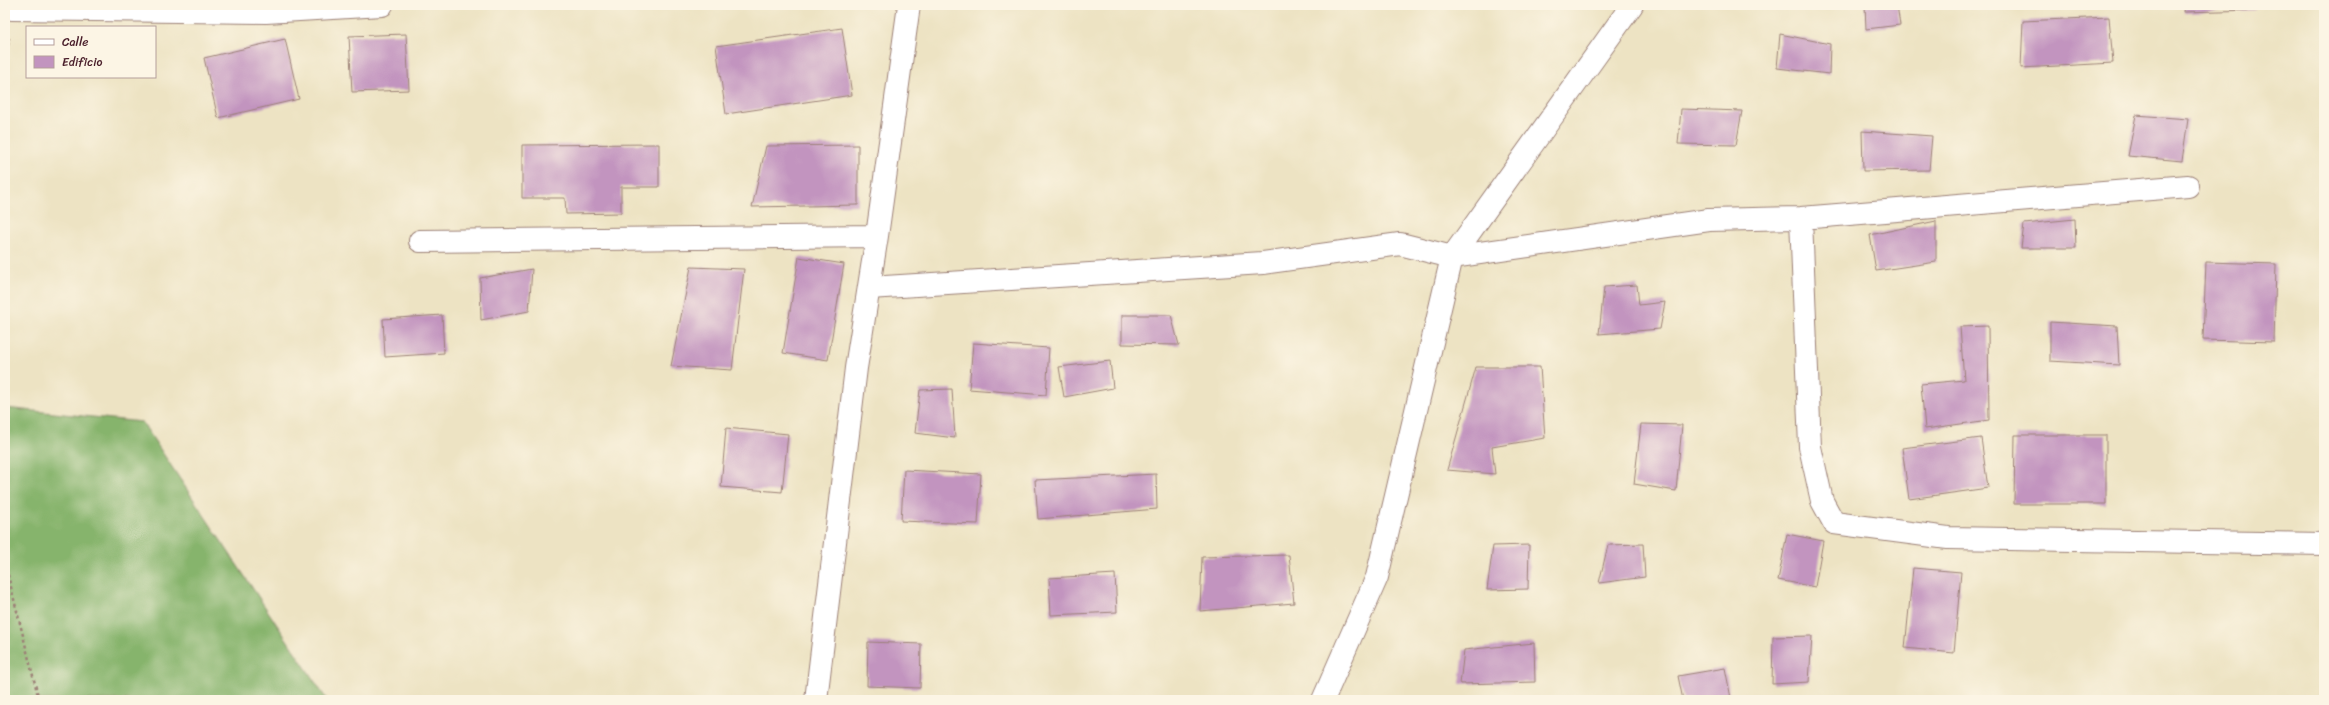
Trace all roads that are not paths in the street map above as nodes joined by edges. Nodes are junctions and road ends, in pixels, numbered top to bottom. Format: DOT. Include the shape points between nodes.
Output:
graph roads {
  1 [pos="382,5"];
  2 [pos="909,5"];
  3 [pos="1632,5"];
  4 [pos="12,9"];
  5 [pos="2188,186"];
  6 [pos="1801,218"];
  7 [pos="877,236"];
  8 [pos="420,241"];
  9 [pos="1452,257"];
  10 [pos="869,288"];
  11 [pos="2324,544"];
  12 [pos="816,700"];
  13 [pos="1323,700"];
  1 -- 4 [label="street" via="266,12"];
  2 -- 7 [label="street"];
  3 -- 9 [label="street"];
  5 -- 6 [label="street"];
  6 -- 9 [label="street" via="1709,220"];
  6 -- 11 [label="street" via="1810,447 1822,501 1834,523 1948,538"];
  7 -- 8 [label="street"];
  7 -- 10 [label="street"];
  9 -- 10 [label="street" via="1400,244 1263,264"];
  9 -- 13 [label="street" via="1377,578"];
  10 -- 12 [label="street" via="856,368"];
}
